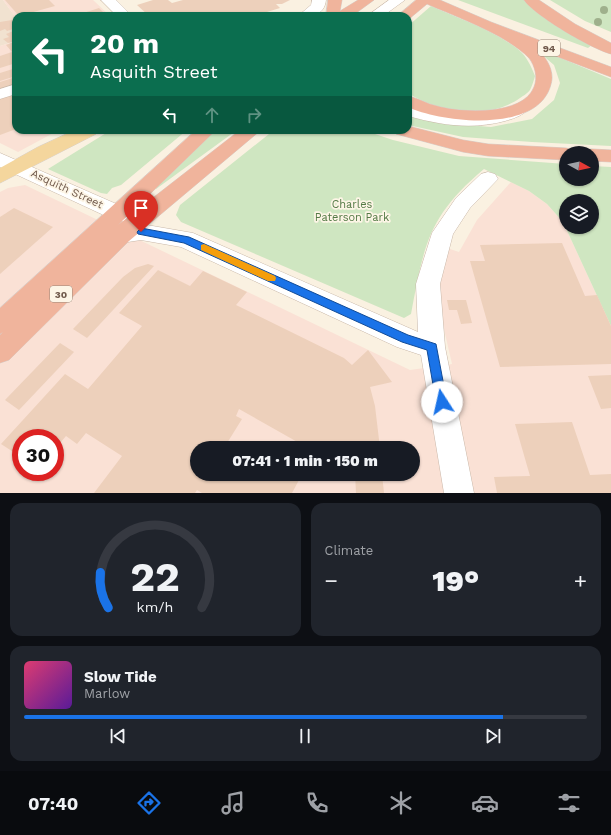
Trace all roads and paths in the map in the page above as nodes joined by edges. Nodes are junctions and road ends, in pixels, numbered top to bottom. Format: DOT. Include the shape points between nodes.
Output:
graph roads {
  1 [pos="108,0"];
  2 [pos="319,0"];
  3 [pos="335,0"];
  4 [pos="367,0"];
  5 [pos="385,0"];
  6 [pos="398,0"];
  7 [pos="424,0"];
  8 [pos="429,0"];
  9 [pos="446,0"];
  10 [pos="531,0"];
  11 [pos="459,9"];
  12 [pos="121,12"];
  13 [pos="311,12"];
  14 [pos="334,12"];
  15 [pos="350,12"];
  16 [pos="367,12"];
  17 [pos="380,12"];
  18 [pos="409,12"];
  19 [pos="486,25"];
  20 [pos="611,49"];
  21 [pos="611,60"];
  22 [pos="611,72"];
  23 [pos="12,90"];
  24 [pos="0,94"];
  25 [pos="412,103"];
  26 [pos="523,108"];
  27 [pos="412,112"];
  28 [pos="412,133"];
  29 [pos="81,134"];
  30 [pos="202,134"];
  31 [pos="247,134"];
  32 [pos="559,154"];
  33 [pos="599,156"];
  34 [pos="611,156"];
  35 [pos="6,167"];
  36 [pos="488,179"];
  37 [pos="158,205"];
  38 [pos="119,224"];
  39 [pos="186,239"];
  40 [pos="0,322"];
  41 [pos="432,347"];
  42 [pos="0,352"];
  43 [pos="459,493"];
  1 -- 12 [label="street"];
  2 -- 13 [label="street" via="318,7"];
  3 -- 14 [label="highway"];
  4 -- 15 [label="highway"];
  5 -- 16 [label="street"];
  6 -- 17 [label="street"];
  7 -- 18 [label="highway"];
  8 -- 11 [label="highway"];
  9 -- 11 [label="highway, 94"];
  10 -- 20 [label="highway" via="552,17"];
  11 -- 19 [label="highway"];
  11 -- 21 [label="highway, 94"];
  19 -- 22 [label="highway, 94"];
  19 -- 26 [label="highway" via="533,54 544,72 544,84 536,98"];
  23 -- 24 [label="street"];
  25 -- 26 [label="highway" via="428,109 471,116 495,115"];
  26 -- 27 [label="street" via="504,117 481,122 428,117"];
  28 -- 32 [label="highway" via="481,149"];
  29 -- 35 [label="main road"];
  30 -- 38 [label="highway, 30"];
  31 -- 37 [label="highway, 30"];
  33 -- 34 [label="highway"];
  35 -- 38 [label="street, Asquith Street"];
  36 -- 41 [label="street" via="463,204 443,234 428,284"];
  37 -- 38 [label="highway, 30"];
  37 -- 39 [label="street" via="161,205 160,214"];
  38 -- 39 [label="street" via="141,232"];
  38 -- 40 [label="highway, 30"];
  38 -- 42 [label="highway, 30"];
  39 -- 41 [label="street" via="406,339"];
  41 -- 43 [label="street"];
}
